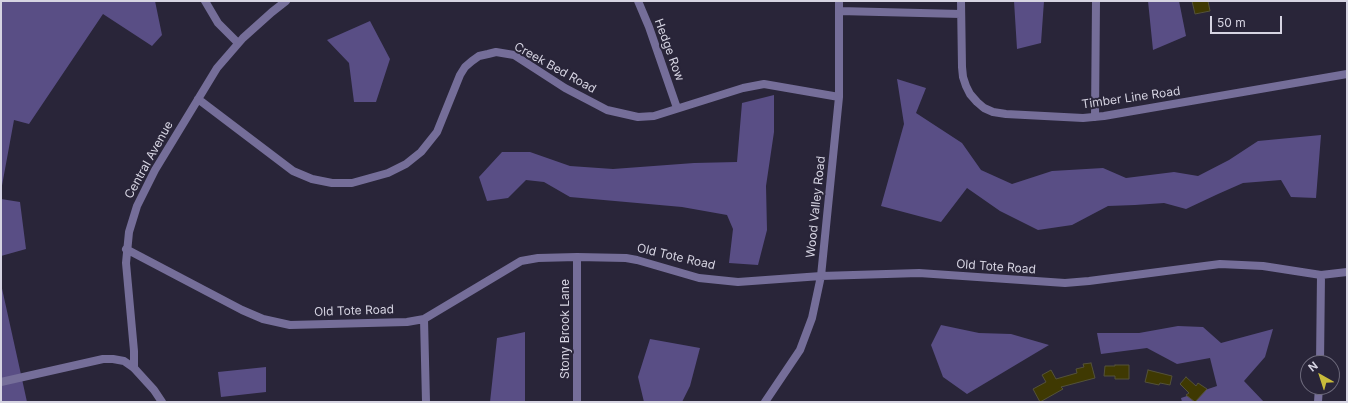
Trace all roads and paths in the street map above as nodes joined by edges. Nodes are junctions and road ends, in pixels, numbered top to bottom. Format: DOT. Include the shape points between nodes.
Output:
graph roads {
  1 [pos="205,1"];
  2 [pos="286,1"];
  3 [pos="638,1"];
  4 [pos="839,1"];
  5 [pos="962,1"];
  6 [pos="1096,1"];
  7 [pos="839,11"];
  8 [pos="961,14"];
  9 [pos="238,43"];
  10 [pos="1347,74"];
  11 [pos="839,97"];
  12 [pos="198,99"];
  13 [pos="677,108"];
  14 [pos="1095,117"];
  15 [pos="126,249"];
  16 [pos="577,257"];
  17 [pos="1347,272"];
  18 [pos="1321,275"];
  19 [pos="821,276"];
  20 [pos="424,319"];
  21 [pos="1320,355"];
  22 [pos="134,368"];
  23 [pos="1,382"];
  24 [pos="162,402"];
  25 [pos="426,402"];
  26 [pos="577,402"];
  27 [pos="765,402"];
  1 -- 9 [label="street" via="218,23"];
  2 -- 9 [label="street, Central Avenue"];
  3 -- 13 [label="street, Hedge Row"];
  4 -- 7 [label="street, Wood Valley Road"];
  5 -- 8 [label="street, Timber Line Road"];
  6 -- 14 [label="street"];
  7 -- 8 [label="street"];
  7 -- 11 [label="street, Wood Valley Road"];
  8 -- 14 [label="street, Timber Line Road" via="963,77 968,90 984,108 1006,114"];
  9 -- 12 [label="street, Central Avenue" via="217,68"];
  10 -- 14 [label="street, Timber Line Road"];
  11 -- 13 [label="street, Creek Bed Road" via="764,84"];
  11 -- 19 [label="street, Wood Valley Road"];
  12 -- 13 [label="street, Creek Bed Road" via="293,171 312,179 332,183 352,182 388,173 406,164 421,152 437,132 465,67 479,56 496,52 514,55 565,88 608,110 638,117 654,116"];
  12 -- 15 [label="street, Central Avenue" via="154,170 137,206"];
  15 -- 20 [label="street, Old Tote Road" via="263,319 290,325 407,322"];
  15 -- 22 [label="street, Central Avenue"];
  16 -- 19 [label="street, Old Tote Road" via="626,258 699,278 738,282"];
  16 -- 20 [label="street, Old Tote Road" via="521,261"];
  16 -- 26 [label="street, Stony Brook Lane"];
  17 -- 18 [label="street, Old Tote Road"];
  18 -- 19 [label="street, Old Tote Road" via="1263,266 1220,264 1065,283 919,273"];
  18 -- 21 [label="street"];
  19 -- 27 [label="street, Wood Valley Road" via="812,318 800,350"];
  20 -- 25 [label="street"];
  22 -- 23 [label="street" via="124,361 103,359"];
  22 -- 24 [label="street"];
}
